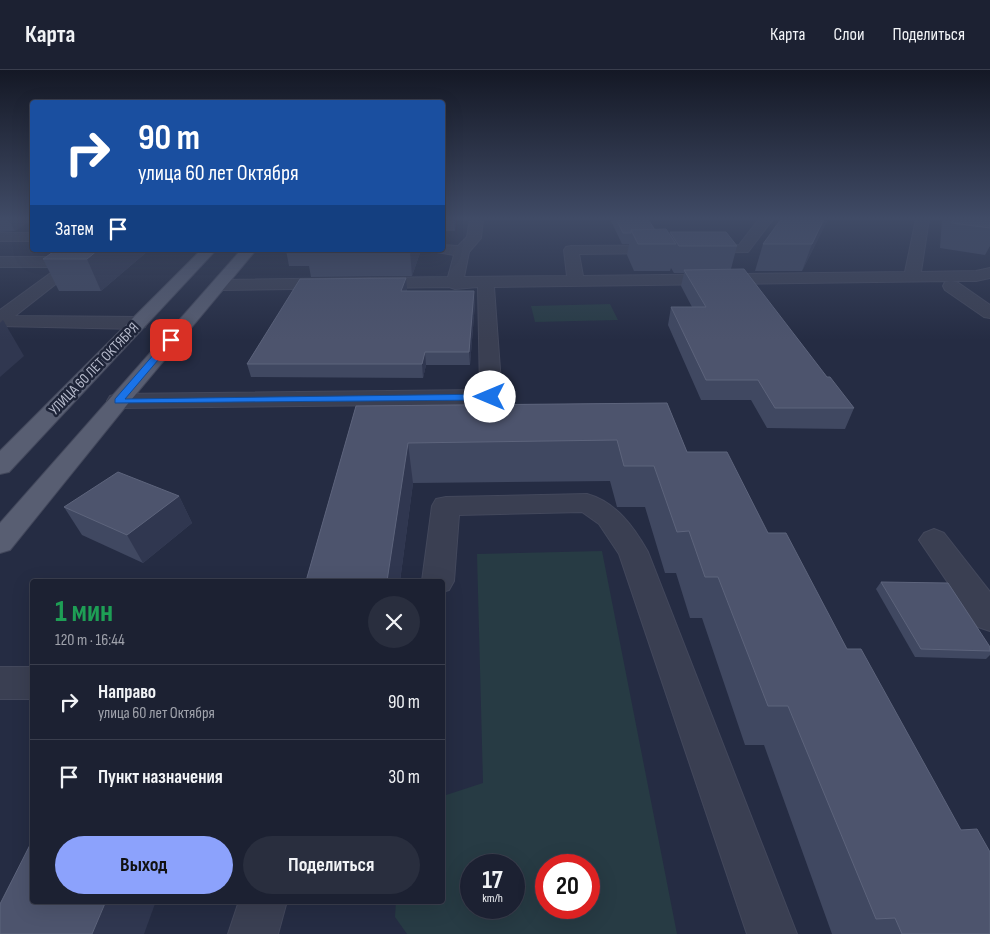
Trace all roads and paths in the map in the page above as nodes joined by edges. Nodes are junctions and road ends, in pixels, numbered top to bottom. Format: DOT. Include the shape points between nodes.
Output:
graph roads {
  1 [pos="51,259"];
  2 [pos="80,259"];
  3 [pos="200,259"];
  4 [pos="241,259"];
  5 [pos="460,259"];
  6 [pos="572,259"];
  7 [pos="915,259"];
  8 [pos="0,262"];
  9 [pos="47,262"];
  10 [pos="76,262"];
  11 [pos="990,273"];
  12 [pos="912,276"];
  13 [pos="576,282"];
  14 [pos="486,283"];
  15 [pos="455,284"];
  16 [pos="220,285"];
  17 [pos="951,286"];
  18 [pos="990,313"];
  19 [pos="0,320"];
  20 [pos="138,323"];
  21 [pos="118,401"];
  22 [pos="0,466"];
  23 [pos="934,540"];
  24 [pos="0,542"];
  25 [pos="438,579"];
  26 [pos="990,617"];
  27 [pos="0,683"];
  28 [pos="30,683"];
  29 [pos="262,904"];
  30 [pos="253,934"];
  31 [pos="772,934"];
  1 -- 9 [label="lane"];
  2 -- 10 [label="lane"];
  3 -- 20 [label="main road, УЛИЦА 60 ЛЕТ ОКТЯБРЯ"];
  4 -- 16 [label="main road"];
  5 -- 15 [label="lane"];
  6 -- 13 [label="lane"];
  7 -- 12 [label="lane"];
  8 -- 9 [label="lane"];
  9 -- 10 [label="lane"];
  10 -- 19 [label="lane"];
  11 -- 12 [label="lane"];
  12 -- 13 [label="lane"];
  13 -- 14 [label="lane"];
  14 -- 15 [label="lane"];
  14 -- 21 [label="lane" via="490,397"];
  15 -- 16 [label="lane"];
  16 -- 21 [label="main road"];
  17 -- 18 [label="lane"];
  19 -- 20 [label="lane"];
  20 -- 22 [label="main road, УЛИЦА 60 ЛЕТ ОКТЯБРЯ"];
  21 -- 24 [label="main road"];
  23 -- 26 [label="lane"];
  25 -- 31 [label="lane" via="446,506 587,504 609,517 633,552"];
  27 -- 28 [label="lane"];
  29 -- 30 [label="lane"];
}
